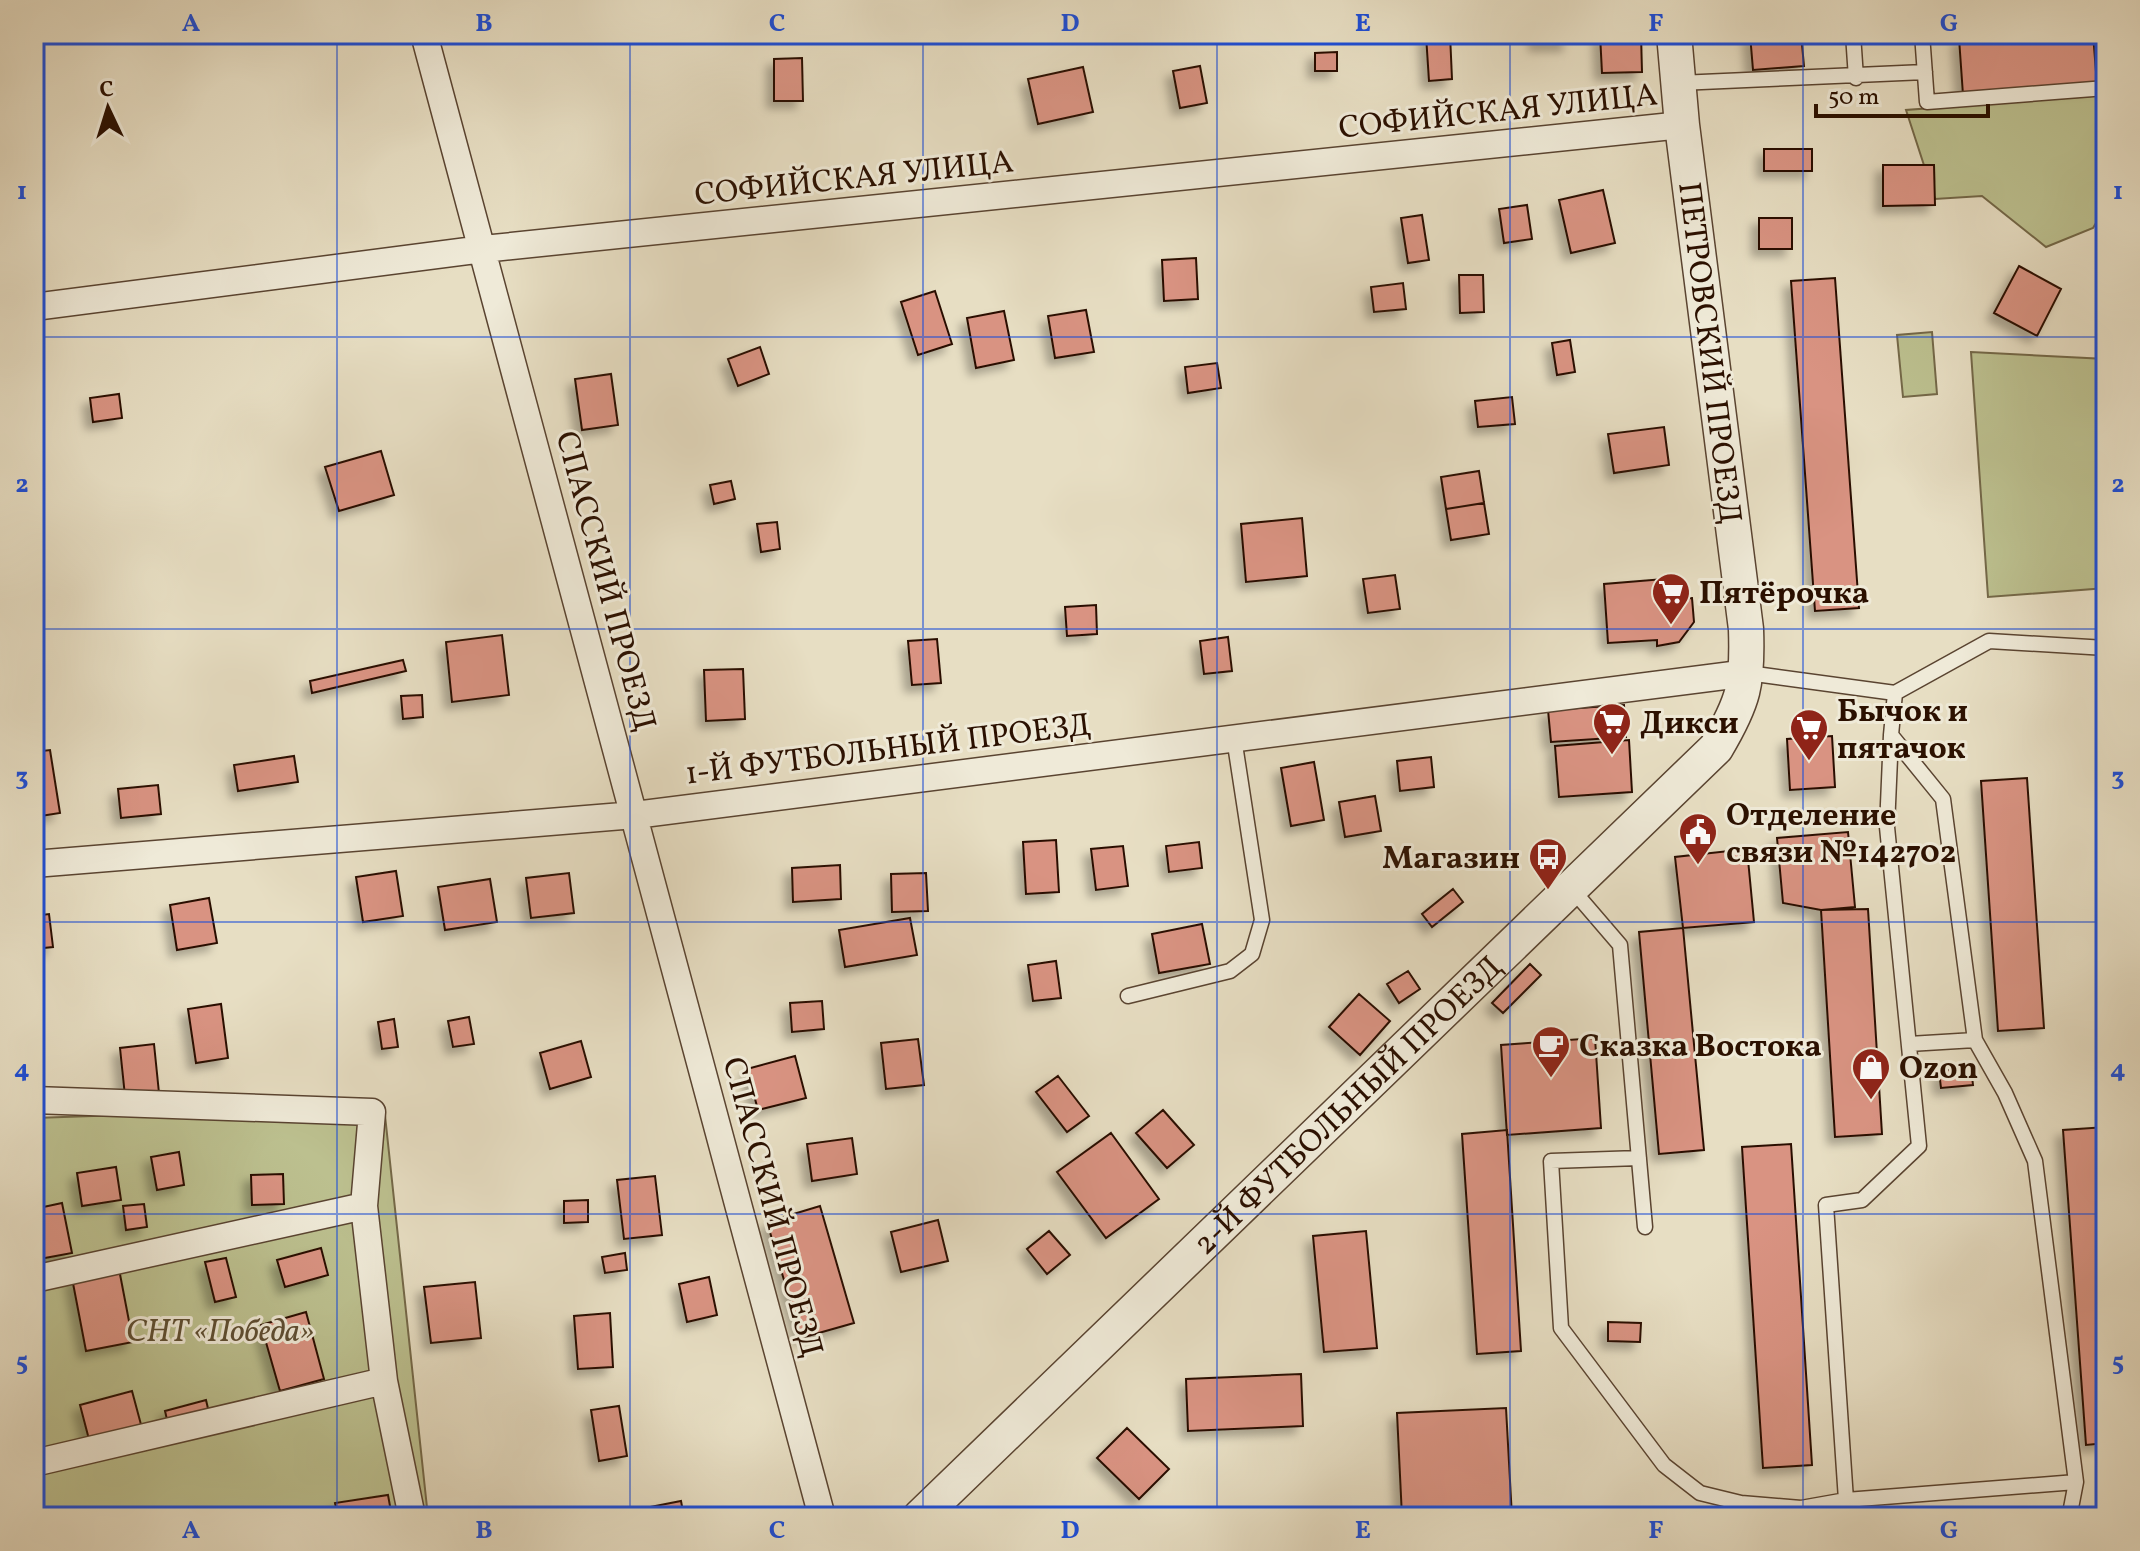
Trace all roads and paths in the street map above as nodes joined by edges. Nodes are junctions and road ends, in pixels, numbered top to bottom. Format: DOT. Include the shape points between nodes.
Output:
graph roads {
  1 [pos="424,34"];
  2 [pos="1674,34"];
  3 [pos="1853,34"];
  4 [pos="1922,34"];
  5 [pos="1925,72"];
  6 [pos="1856,78"];
  7 [pos="1678,83"];
  8 [pos="2106,88"];
  9 [pos="1682,125"];
  10 [pos="483,249"];
  11 [pos="34,307"];
  12 [pos="2106,648"];
  13 [pos="1748,673"];
  14 [pos="1895,693"];
  15 [pos="1891,735"];
  16 [pos="1234,738"];
  17 [pos="635,815"];
  18 [pos="34,864"];
  19 [pos="1571,888"];
  20 [pos="1128,996"];
  21 [pos="1975,1040"];
  22 [pos="1909,1044"];
  23 [pos="34,1100"];
  24 [pos="1639,1158"];
  25 [pos="364,1206"];
  26 [pos="1645,1227"];
  27 [pos="34,1279"];
  28 [pos="384,1381"];
  29 [pos="34,1463"];
  30 [pos="2076,1482"];
  31 [pos="1846,1500"];
  32 [pos="2071,1508"];
  33 [pos="412,1517"];
  34 [pos="822,1517"];
  35 [pos="920,1517"];
  1 -- 10 [label="street, СПАССКИЙ ПРОЕЗД"];
  2 -- 7 [label="street, ПЕТРОВСКИЙ ПРОЕЗД"];
  3 -- 6 [label="lane"];
  4 -- 5 [label="lane"];
  5 -- 6 [label="lane"];
  5 -- 8 [label="lane" via="1927,102"];
  6 -- 7 [label="lane"];
  7 -- 9 [label="street, ПЕТРОВСКИЙ ПРОЕЗД"];
  9 -- 10 [label="street, СОФИЙСКАЯ УЛИЦА"];
  9 -- 13 [label="street, ПЕТРОВСКИЙ ПРОЕЗД"];
  10 -- 11 [label="street, СОФИЙСКАЯ УЛИЦА"];
  10 -- 17 [label="street, СПАССКИЙ ПРОЕЗД"];
  12 -- 14 [label="lane" via="1989,641"];
  13 -- 14 [label="lane"];
  13 -- 16 [label="street, 1-Й ФУТБОЛЬНЫЙ ПРОЕЗД"];
  13 -- 19 [label="street, 2-Й ФУТБОЛЬНЫЙ ПРОЕЗД" via="1739,710 1716,748"];
  14 -- 15 [label="lane"];
  15 -- 21 [label="lane" via="1943,799"];
  15 -- 22 [label="lane" via="1887,827"];
  16 -- 17 [label="street, 1-Й ФУТБОЛЬНЫЙ ПРОЕЗД"];
  16 -- 20 [label="lane" via="1262,920 1252,954 1230,971"];
  17 -- 18 [label="street, 1-Й ФУТБОЛЬНЫЙ ПРОЕЗД"];
  17 -- 34 [label="street, СПАССКИЙ ПРОЕЗД"];
  19 -- 24 [label="lane" via="1620,945"];
  19 -- 35 [label="street, 2-Й ФУТБОЛЬНЫЙ ПРОЕЗД"];
  21 -- 22 [label="lane"];
  21 -- 30 [label="lane" via="2035,1161"];
  22 -- 31 [label="lane" via="1919,1146 1862,1200 1826,1205"];
  23 -- 25 [label="street" via="372,1112"];
  24 -- 26 [label="lane"];
  24 -- 31 [label="lane" via="1551,1161 1561,1328 1664,1465 1700,1493 1801,1508"];
  25 -- 27 [label="street"];
  25 -- 28 [label="street"];
  28 -- 29 [label="street"];
  28 -- 33 [label="street"];
  30 -- 31 [label="lane"];
  30 -- 32 [label="lane"];
}
